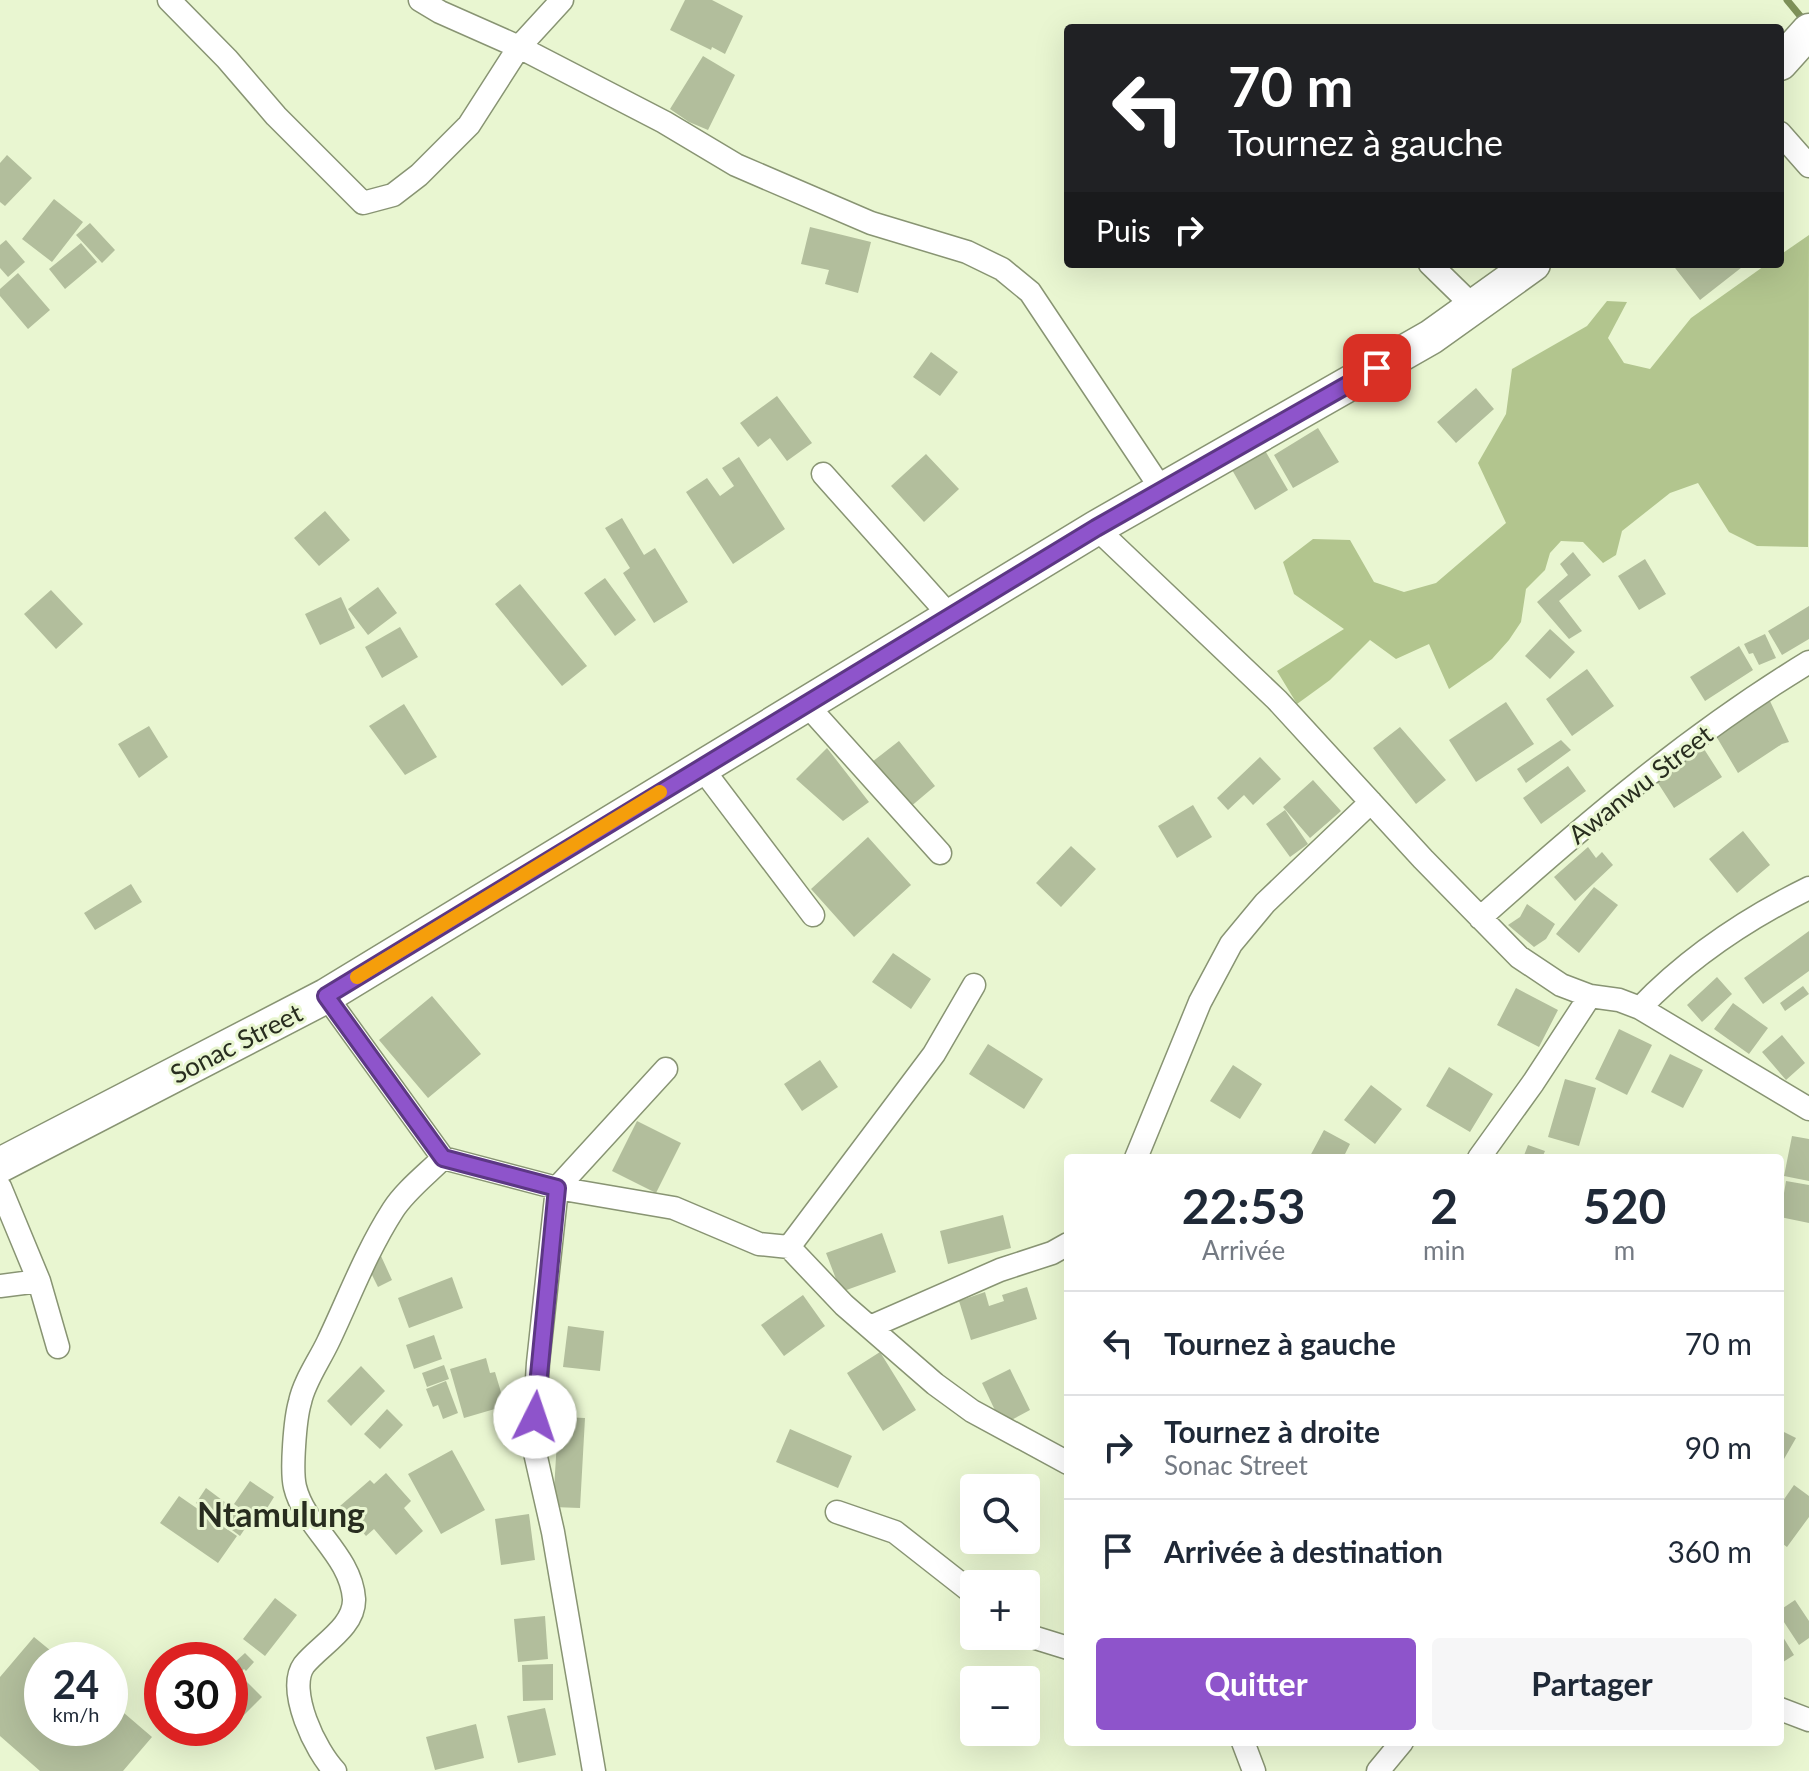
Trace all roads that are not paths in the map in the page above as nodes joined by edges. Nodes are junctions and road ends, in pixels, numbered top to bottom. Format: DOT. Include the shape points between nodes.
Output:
graph roads {
  1 [pos="169,0"];
  2 [pos="420,0"];
  3 [pos="562,0"];
  4 [pos="1809,31"];
  5 [pos="519,47"];
  6 [pos="1784,59"];
  7 [pos="1784,138"];
  8 [pos="1809,166"];
  9 [pos="1434,268"];
  10 [pos="1527,268"];
  11 [pos="1473,306"];
  12 [pos="823,474"];
  13 [pos="1162,490"];
  14 [pos="1096,528"];
  15 [pos="950,616"];
  16 [pos="1809,662"];
  17 [pos="806,704"];
  18 [pos="701,767"];
  19 [pos="1371,802"];
  20 [pos="940,853"];
  21 [pos="1809,888"];
  22 [pos="813,915"];
  23 [pos="1480,918"];
  24 [pos="974,985"];
  25 [pos="326,996"];
  26 [pos="1590,996"];
  27 [pos="1640,1008"];
  28 [pos="666,1069"];
  29 [pos="1809,1109"];
  30 [pos="1138,1154"];
  31 [pos="1482,1154"];
  32 [pos="443,1158"];
  33 [pos="0,1165"];
  34 [pos="0,1187"];
  35 [pos="557,1188"];
  36 [pos="1064,1246"];
  37 [pos="789,1247"];
  38 [pos="39,1281"];
  39 [pos="0,1286"];
  40 [pos="870,1327"];
  41 [pos="58,1347"];
  42 [pos="1064,1461"];
  43 [pos="837,1512"];
  44 [pos="960,1583"];
  45 [pos="1040,1639"];
  46 [pos="1064,1647"];
  47 [pos="1784,1711"];
  48 [pos="1809,1720"];
  49 [pos="1245,1746"];
  50 [pos="1399,1746"];
  51 [pos="335,1771"];
  52 [pos="594,1771"];
  53 [pos="1254,1771"];
  54 [pos="1378,1771"];
  1 -- 5 [label="street" via="363,203 393,195 419,175 469,125"];
  2 -- 5 [label="street"];
  3 -- 5 [label="street"];
  4 -- 6 [label="highway"];
  5 -- 13 [label="street" via="736,165 871,223 967,252 1002,269 1030,292"];
  7 -- 8 [label="street"];
  9 -- 11 [label="street"];
  10 -- 11 [label="highway, Sonac Street"];
  11 -- 13 [label="highway, Sonac Street" via="1431,337"];
  12 -- 15 [label="street"];
  13 -- 14 [label="highway, Sonac Street"];
  14 -- 15 [label="highway, Sonac Street"];
  14 -- 19 [label="street" via="1277,700"];
  15 -- 17 [label="highway, Sonac Street"];
  16 -- 23 [label="street, Awanwu Street" via="1623,792"];
  17 -- 18 [label="highway, Sonac Street"];
  17 -- 20 [label="street"];
  18 -- 22 [label="street"];
  18 -- 25 [label="highway, Sonac Street"];
  19 -- 23 [label="street"];
  19 -- 30 [label="street" via="1265,903 1231,944 1200,1002"];
  21 -- 27 [label="street" via="1712,947"];
  23 -- 26 [label="street" via="1519,957 1561,985"];
  24 -- 37 [label="street" via="934,1054"];
  25 -- 32 [label="street"];
  25 -- 33 [label="highway, Sonac Street"];
  26 -- 27 [label="street"];
  26 -- 31 [label="street"];
  27 -- 29 [label="street"];
  28 -- 35 [label="street"];
  32 -- 35 [label="street"];
  32 -- 51 [label="street" via="395,1207 300,1401 293,1478 299,1503 334,1551 354,1599 352,1616 302,1668 299,1699 308,1726"];
  34 -- 38 [label="street"];
  35 -- 37 [label="street" via="674,1208 759,1244"];
  35 -- 52 [label="street" via="533,1444"];
  36 -- 40 [label="street"];
  37 -- 40 [label="street"];
  38 -- 39 [label="street"];
  38 -- 41 [label="street"];
  40 -- 42 [label="street" via="972,1411"];
  43 -- 44 [label="street" via="895,1532"];
  45 -- 46 [label="street"];
  47 -- 48 [label="street"];
  49 -- 53 [label="street"];
  50 -- 54 [label="street"];
}
